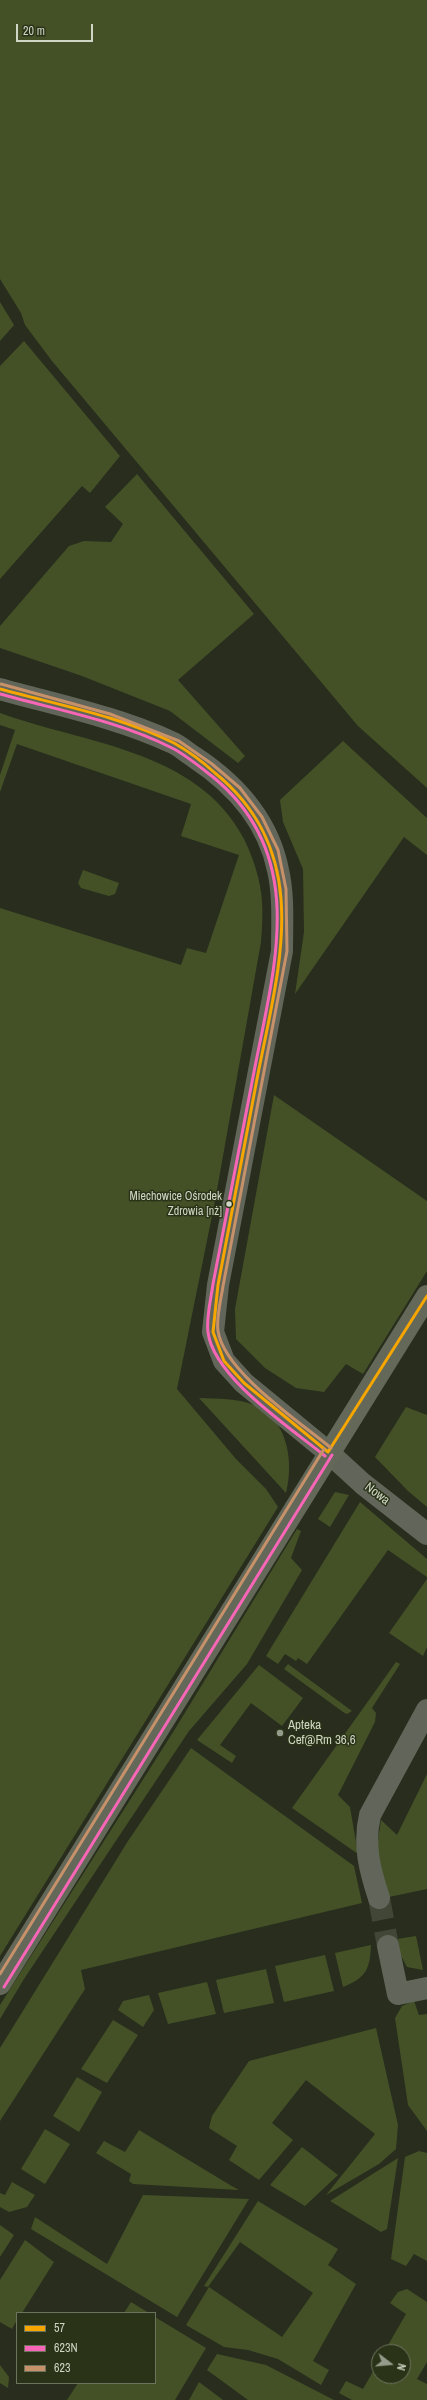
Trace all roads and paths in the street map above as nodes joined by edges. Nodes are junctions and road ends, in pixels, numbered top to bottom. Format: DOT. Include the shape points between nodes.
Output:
graph roads {
  1 [pos="0,689"];
  2 [pos="427,1296"];
  3 [pos="328,1452"];
  4 [pos="427,1534"];
  5 [pos="427,1710"];
  6 [pos="379,1898"];
  7 [pos="388,1946"];
  8 [pos="0,1984"];
  9 [pos="427,1988"];
  1 -- 3 [label="street, Nowa" via="129,726 172,742 208,766 234,789 258,817 268,838 278,870 282,907 282,951 218,1285 214,1332 224,1362 244,1383"];
  2 -- 3 [label="street"];
  3 -- 4 [label="street, Nowa" via="363,1484"];
  3 -- 8 [label="street"];
  5 -- 6 [label="street" via="370,1816 366,1833 370,1869"];
  7 -- 9 [label="street" via="398,1994"];
}
